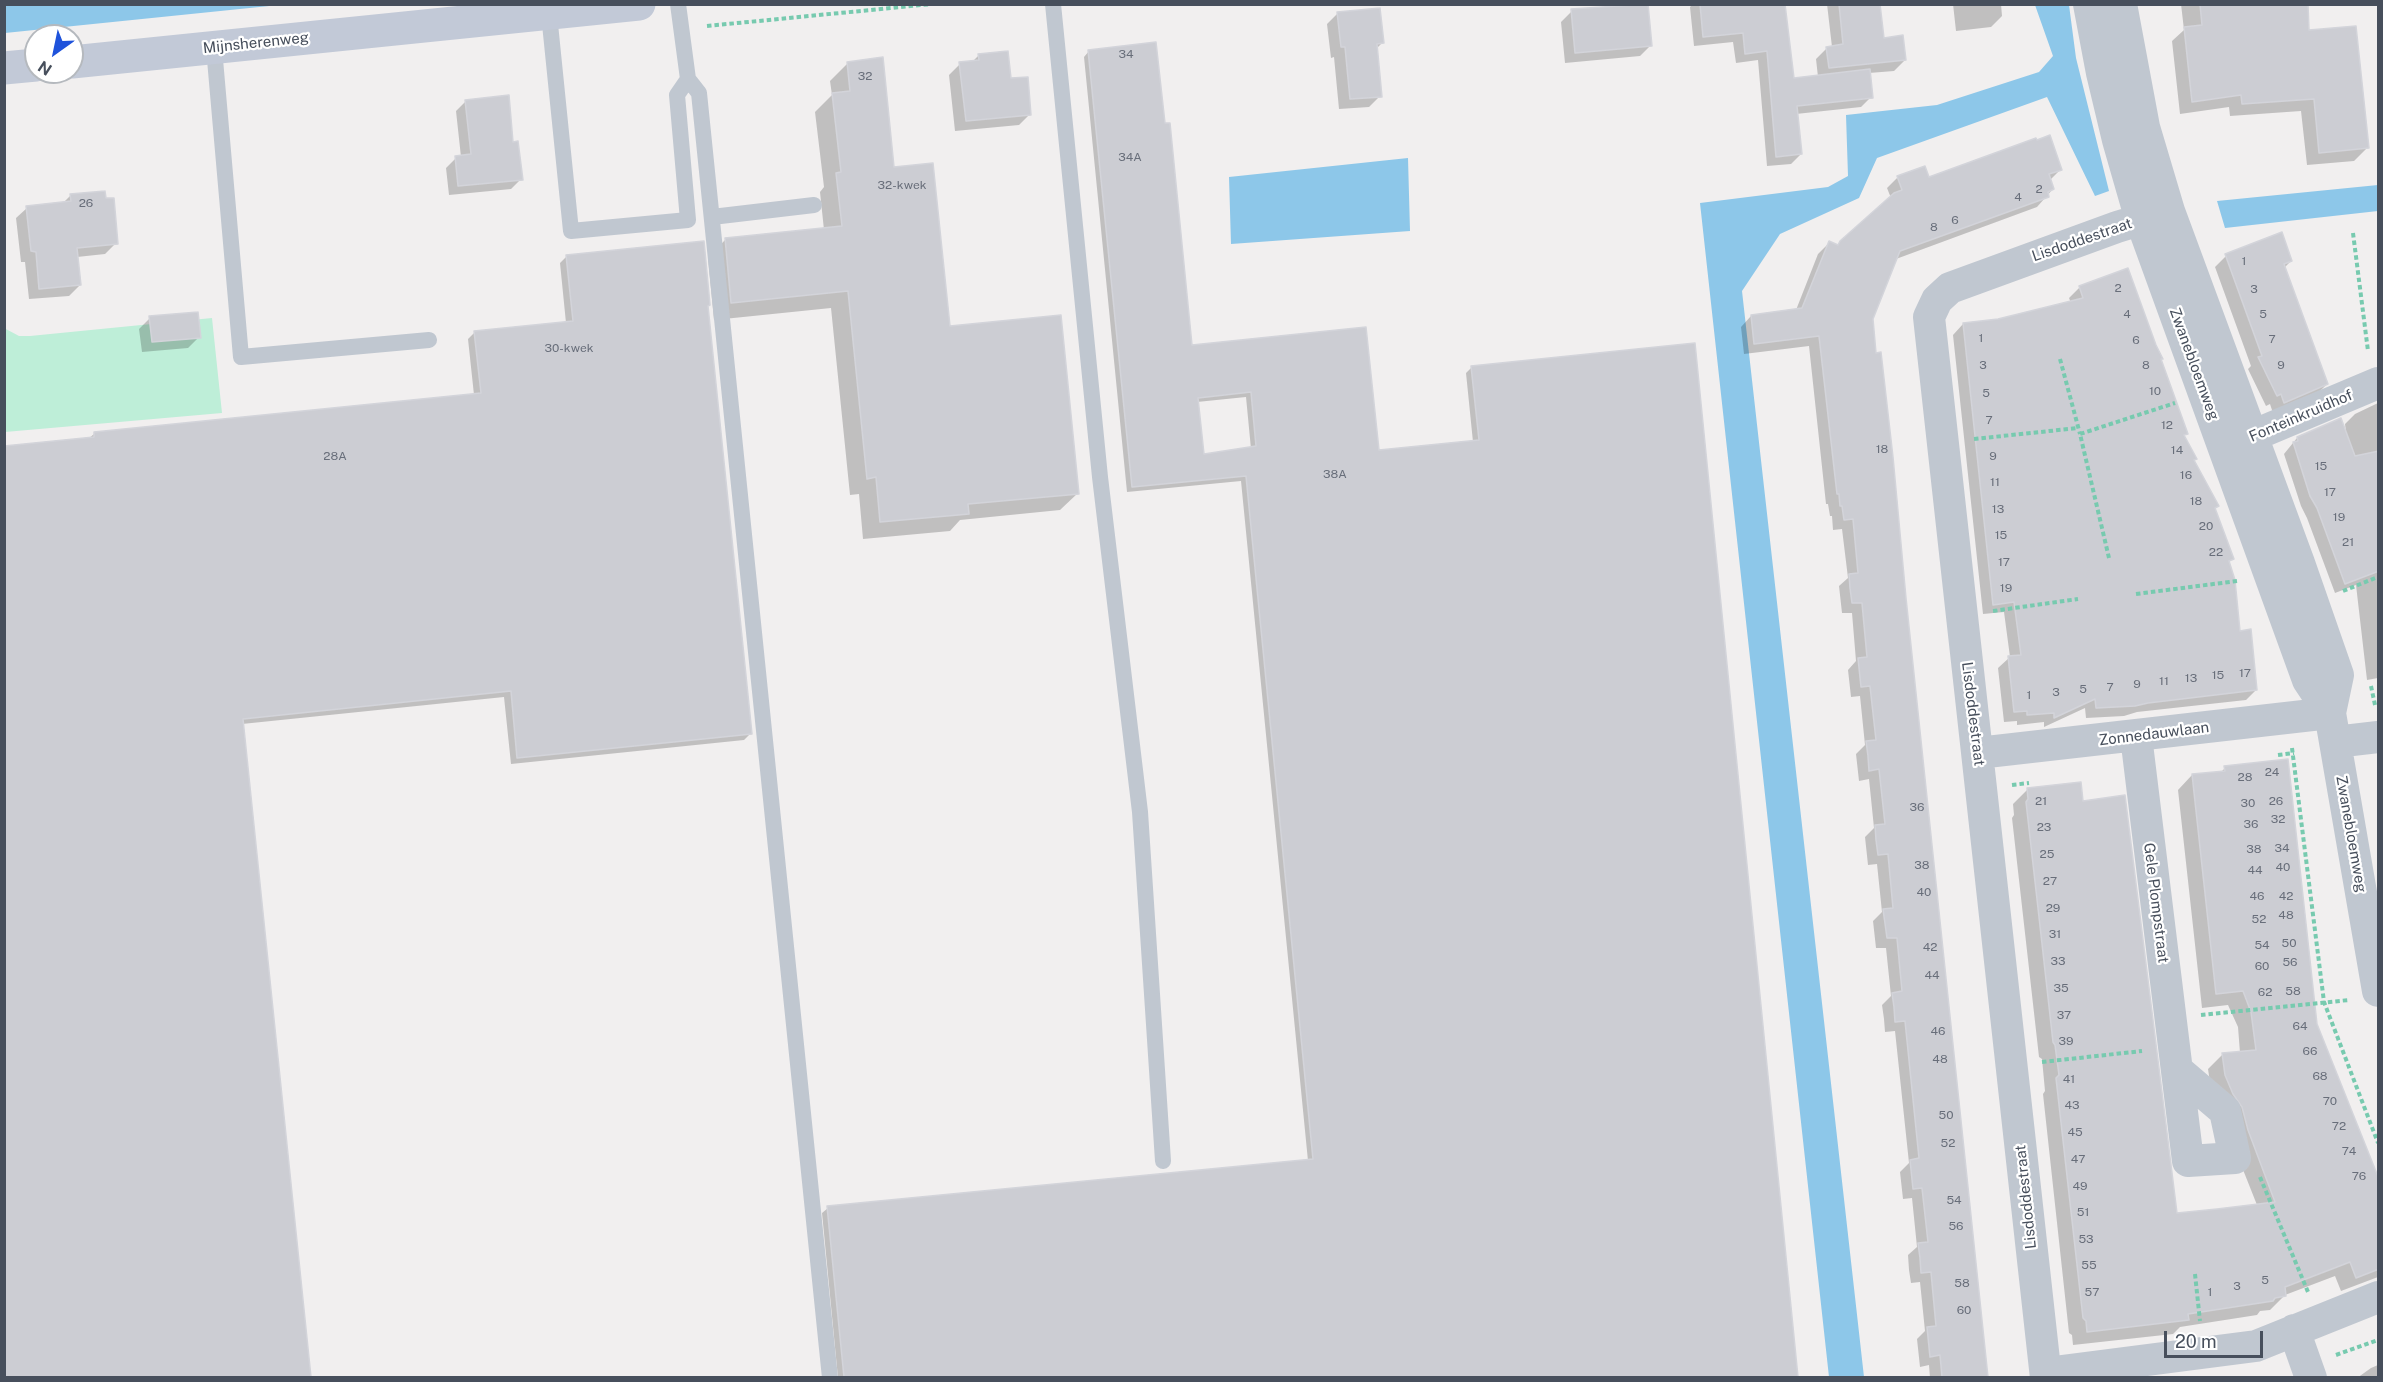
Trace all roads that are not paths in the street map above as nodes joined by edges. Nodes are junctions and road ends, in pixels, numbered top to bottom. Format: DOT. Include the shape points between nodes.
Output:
graph roads {
  1 [pos="639,4"];
  2 [pos="678,4"];
  3 [pos="1053,4"];
  4 [pos="2089,4"];
  5 [pos="2121,4"];
  6 [pos="439,14"];
  7 [pos="549,14"];
  8 [pos="214,48"];
  9 [pos="84,61"];
  10 [pos="24,66"];
  11 [pos="4,68"];
  12 [pos="688,79"];
  13 [pos="814,205"];
  14 [pos="2155,215"];
  15 [pos="712,218"];
  16 [pos="429,340"];
  17 [pos="2376,384"];
  18 [pos="2238,442"];
  19 [pos="2332,728"];
  20 [pos="2136,736"];
  21 [pos="2379,737"];
  22 [pos="1978,753"];
  23 [pos="2368,995"];
  24 [pos="2174,1045"];
  25 [pos="1163,1161"];
  26 [pos="2379,1297"];
  27 [pos="2307,1326"];
  28 [pos="2046,1375"];
  29 [pos="830,1377"];
  30 [pos="2311,1377"];
  1 -- 7 [label="street, Mijnsherenweg"];
  2 -- 12 [label="lane"];
  3 -- 25 [label="lane" via="1100,477 1140,812"];
  4 -- 14 [label="street, Zwanebloemweg" via="2118,140"];
  5 -- 14 [label="street, Zwanebloemweg" via="2144,127"];
  6 -- 7 [label="street, Mijnsherenweg"];
  6 -- 8 [label="street, Mijnsherenweg"];
  7 -- 12 [label="lane" via="571,231 688,220 677,95"];
  8 -- 9 [label="street, Mijnsherenweg"];
  8 -- 16 [label="lane" via="241,357"];
  10 -- 11 [label="street"];
  12 -- 15 [label="lane" via="699,93"];
  13 -- 15 [label="lane"];
  14 -- 18 [label="street, Zwanebloemweg"];
  14 -- 18 [label="street, Zwanebloemweg" via="2205,391"];
  14 -- 22 [label="street, Lisdoddestraat" via="1950,288 1937,300 1929,317"];
  15 -- 29 [label="lane"];
  17 -- 18 [label="street, Fonteinkruidhof"];
  18 -- 19 [label="street, Zwanebloemweg" via="2269,572 2308,680"];
  18 -- 19 [label="street, Zwanebloemweg" via="2338,675"];
  19 -- 20 [label="street, Zonnedauwlaan" via="2288,718"];
  19 -- 21 [label="street, Zonnedauwlaan"];
  19 -- 23 [label="street, Zwanebloemweg"];
  20 -- 22 [label="street, Zonnedauwlaan"];
  20 -- 24 [label="street, Gele Plompstraat"];
  22 -- 28 [label="street, Lisdoddestraat"];
  24 -- 24 [label="street, Gele Plompstraat" via="2188,1161 2235,1158 2224,1111"];
  26 -- 27 [label="street"];
  27 -- 28 [label="street" via="2256,1346"];
  27 -- 30 [label="street"];
}
